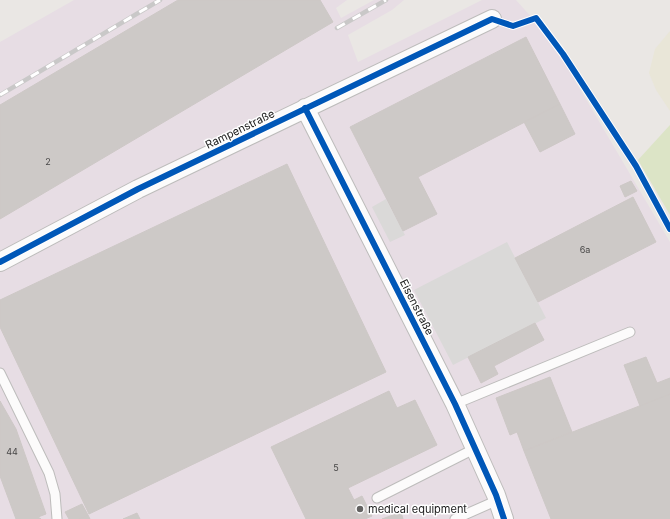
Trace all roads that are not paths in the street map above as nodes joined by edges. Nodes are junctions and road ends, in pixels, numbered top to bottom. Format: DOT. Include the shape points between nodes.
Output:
graph roads {
  1 [pos="492,19"];
  2 [pos="305,108"];
  3 [pos="0,262"];
  4 [pos="630,332"];
  5 [pos="0,373"];
  6 [pos="455,404"];
  7 [pos="476,448"];
  8 [pos="377,498"];
  9 [pos="498,500"];
  10 [pos="56,519"];
  11 [pos="455,519"];
  12 [pos="504,519"];
  1 -- 2 [label="street, Rampenstraße"];
  2 -- 3 [label="street, Rampenstraße" via="138,189"];
  2 -- 6 [label="street, Eisenstraße"];
  4 -- 6 [label="lane"];
  5 -- 10 [label="lane" via="49,473 55,494"];
  6 -- 7 [label="street, Eisenstraße"];
  7 -- 8 [label="lane"];
  7 -- 9 [label="street, Eisenstraße"];
  9 -- 11 [label="lane"];
  9 -- 12 [label="street, Eisenstraße"];
}
